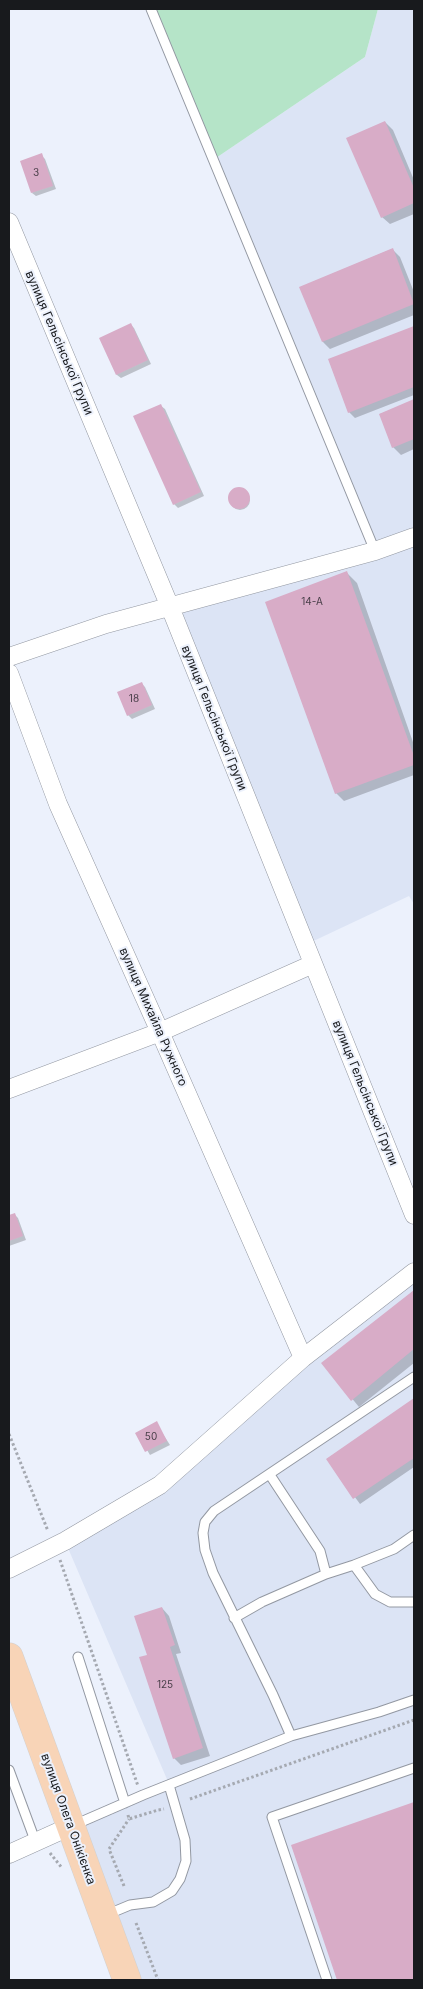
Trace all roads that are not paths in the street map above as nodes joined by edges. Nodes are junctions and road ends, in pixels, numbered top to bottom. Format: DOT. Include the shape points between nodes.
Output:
graph roads {
  1 [pos="151,9"];
  2 [pos="9,222"];
  3 [pos="414,537"];
  4 [pos="375,551"];
  5 [pos="170,607"];
  6 [pos="9,658"];
  7 [pos="9,673"];
  8 [pos="313,964"];
  9 [pos="160,1032"];
  10 [pos="9,1089"];
  11 [pos="414,1215"];
  12 [pos="414,1272"];
  13 [pos="303,1358"];
  14 [pos="414,1377"];
  15 [pos="270,1475"];
  16 [pos="414,1535"];
  17 [pos="354,1565"];
  18 [pos="9,1568"];
  19 [pos="326,1574"];
  20 [pos="414,1602"];
  21 [pos="234,1618"];
  22 [pos="78,1657"];
  23 [pos="9,1658"];
  24 [pos="414,1700"];
  25 [pos="291,1736"];
  26 [pos="414,1768"];
  27 [pos="9,1770"];
  28 [pos="169,1785"];
  29 [pos="125,1803"];
  30 [pos="71,1826"];
  31 [pos="36,1843"];
  32 [pos="9,1854"];
  33 [pos="103,1917"];
  34 [pos="127,1980"];
  35 [pos="327,1980"];
  1 -- 4 [label="lane"];
  2 -- 5 [label="street, вулиця Гельсінської Групи"];
  3 -- 4 [label="street"];
  4 -- 5 [label="street"];
  5 -- 6 [label="street" via="106,624"];
  5 -- 8 [label="street, вулиця Гельсінської Групи"];
  7 -- 9 [label="street, вулиця Михайла Ружного" via="58,804"];
  8 -- 9 [label="street"];
  8 -- 11 [label="street, вулиця Гельсінської Групи"];
  9 -- 10 [label="street"];
  9 -- 13 [label="street, вулиця Михайла Ружного"];
  12 -- 13 [label="street"];
  13 -- 18 [label="street" via="160,1485 55,1546"];
  14 -- 15 [label="lane"];
  15 -- 19 [label="lane" via="320,1551"];
  15 -- 21 [label="lane" via="214,1511 205,1522 205,1550"];
  16 -- 17 [label="lane" via="394,1549"];
  17 -- 19 [label="lane"];
  17 -- 20 [label="lane" via="375,1594 390,1602"];
  19 -- 21 [label="lane"];
  21 -- 25 [label="lane"];
  22 -- 29 [label="lane"];
  23 -- 30 [label="main road, вулиця Олега Онікієнка"];
  24 -- 25 [label="lane"];
  25 -- 28 [label="lane"];
  26 -- 35 [label="lane" via="272,1817"];
  27 -- 31 [label="lane"];
  28 -- 29 [label="lane"];
  28 -- 33 [label="lane" via="185,1840 186,1861 180,1879 172,1891 153,1902 130,1905"];
  29 -- 30 [label="lane"];
  30 -- 31 [label="street"];
  30 -- 33 [label="main road, вулиця Олега Онікієнка"];
  31 -- 32 [label="street"];
  33 -- 34 [label="main road, вулиця Олега Онікієнка"];
}
